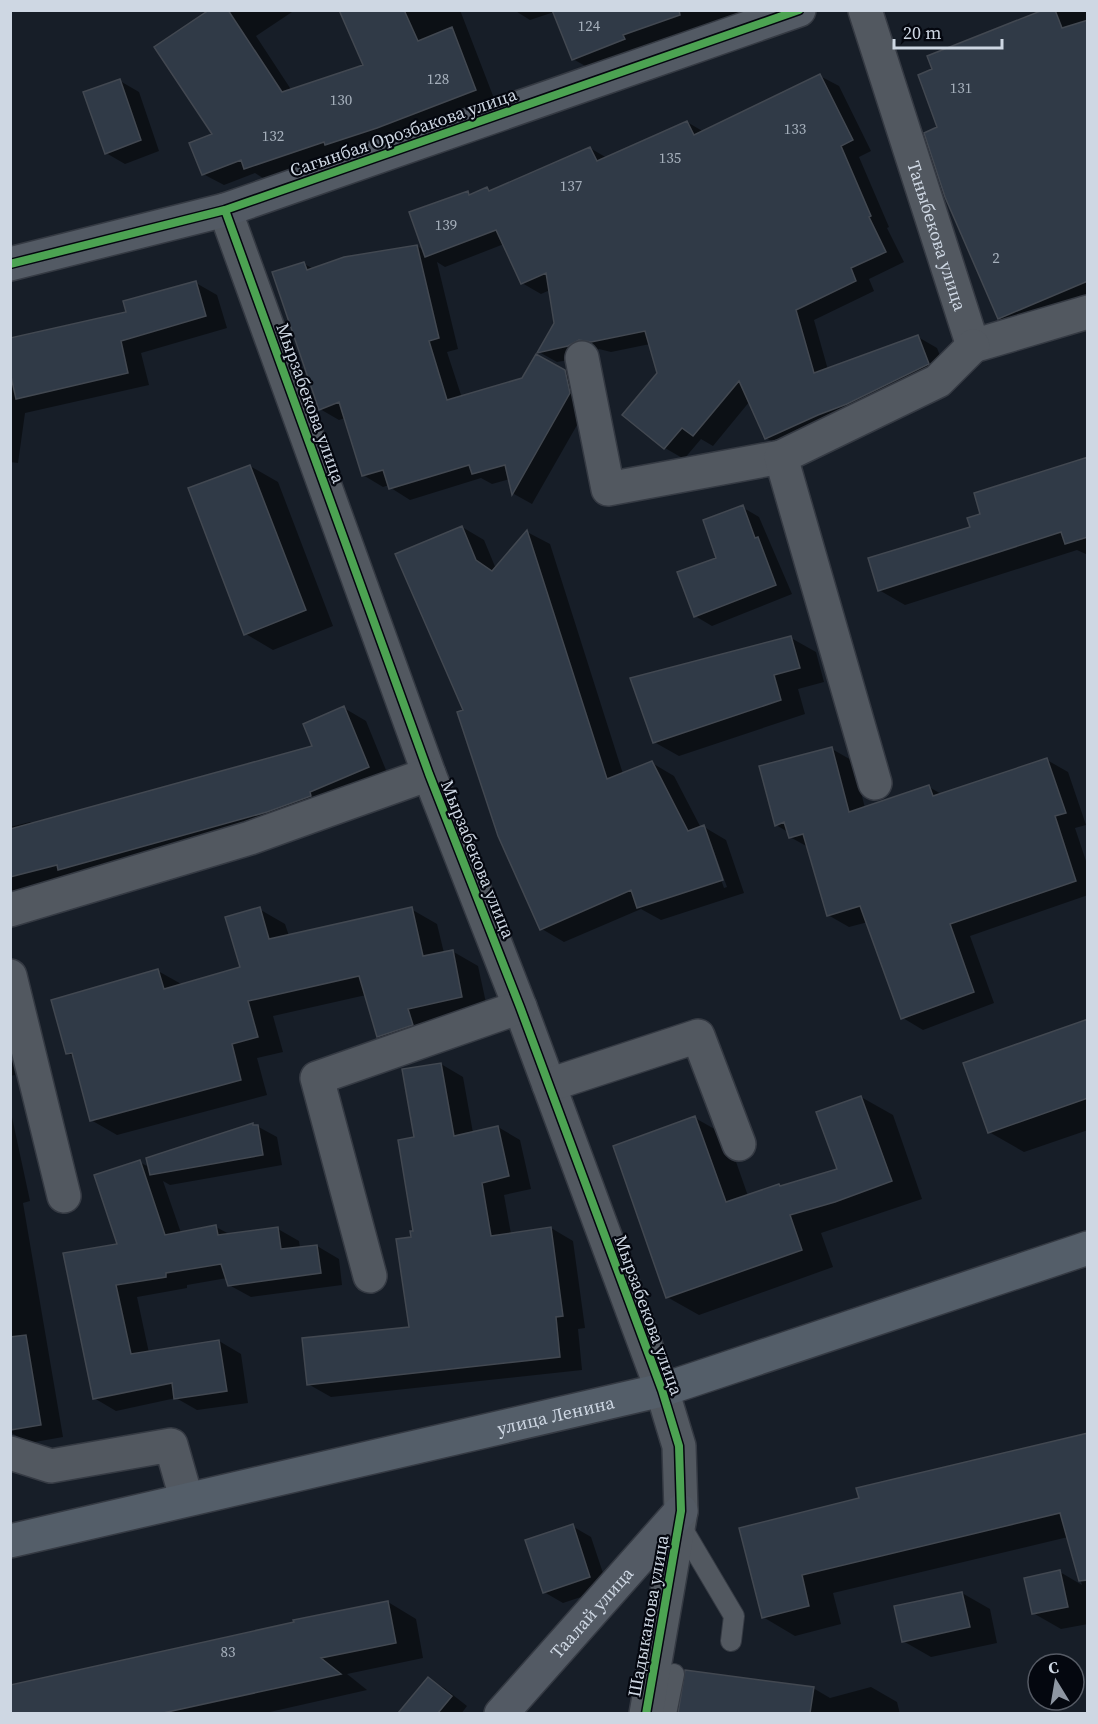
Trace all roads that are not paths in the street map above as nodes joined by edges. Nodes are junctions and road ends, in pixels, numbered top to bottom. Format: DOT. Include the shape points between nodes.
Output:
graph roads {
  1 [pos="799,10"];
  2 [pos="865,10"];
  3 [pos="225,210"];
  4 [pos="10,264"];
  5 [pos="1088,312"];
  6 [pos="973,346"];
  7 [pos="582,358"];
  8 [pos="781,458"];
  9 [pos="429,774"];
  10 [pos="875,783"];
  11 [pos="10,910"];
  12 [pos="10,976"];
  13 [pos="520,1007"];
  14 [pos="549,1085"];
  15 [pos="740,1144"];
  16 [pos="64,1196"];
  17 [pos="1088,1248"];
  18 [pos="370,1276"];
  19 [pos="662,1390"];
  20 [pos="10,1453"];
  21 [pos="185,1494"];
  22 [pos="680,1517"];
  23 [pos="10,1541"];
  24 [pos="731,1641"];
  25 [pos="674,1674"];
  26 [pos="501,1713"];
  27 [pos="646,1713"];
  28 [pos="666,1713"];
  1 -- 3 [label="street, Сагынбая Орозбакова улица"];
  2 -- 6 [label="street, Таныбекова улица"];
  3 -- 4 [label="street, Сагынбая Орозбакова улица"];
  3 -- 9 [label="street, Мырзабекова улица"];
  5 -- 6 [label="street"];
  6 -- 8 [label="street" via="938,381"];
  7 -- 8 [label="street" via="608,489"];
  8 -- 10 [label="street"];
  9 -- 11 [label="street" via="250,838"];
  9 -- 13 [label="street, Мырзабекова улица"];
  12 -- 16 [label="street"];
  13 -- 14 [label="street, Мырзабекова улица"];
  13 -- 18 [label="street" via="317,1078"];
  14 -- 15 [label="street" via="698,1036"];
  14 -- 19 [label="street, Мырзабекова улица"];
  17 -- 19 [label="main road, улица Ленина"];
  19 -- 22 [label="street, Мырзабекова улица" via="679,1446"];
  19 -- 23 [label="main road, улица Ленина"];
  20 -- 21 [label="street" via="51,1466 171,1445"];
  22 -- 24 [label="lane" via="734,1616"];
  22 -- 26 [label="street, Таалай улица"];
  22 -- 27 [label="street, Шадыканова улица"];
  25 -- 28 [label="lane"];
}
